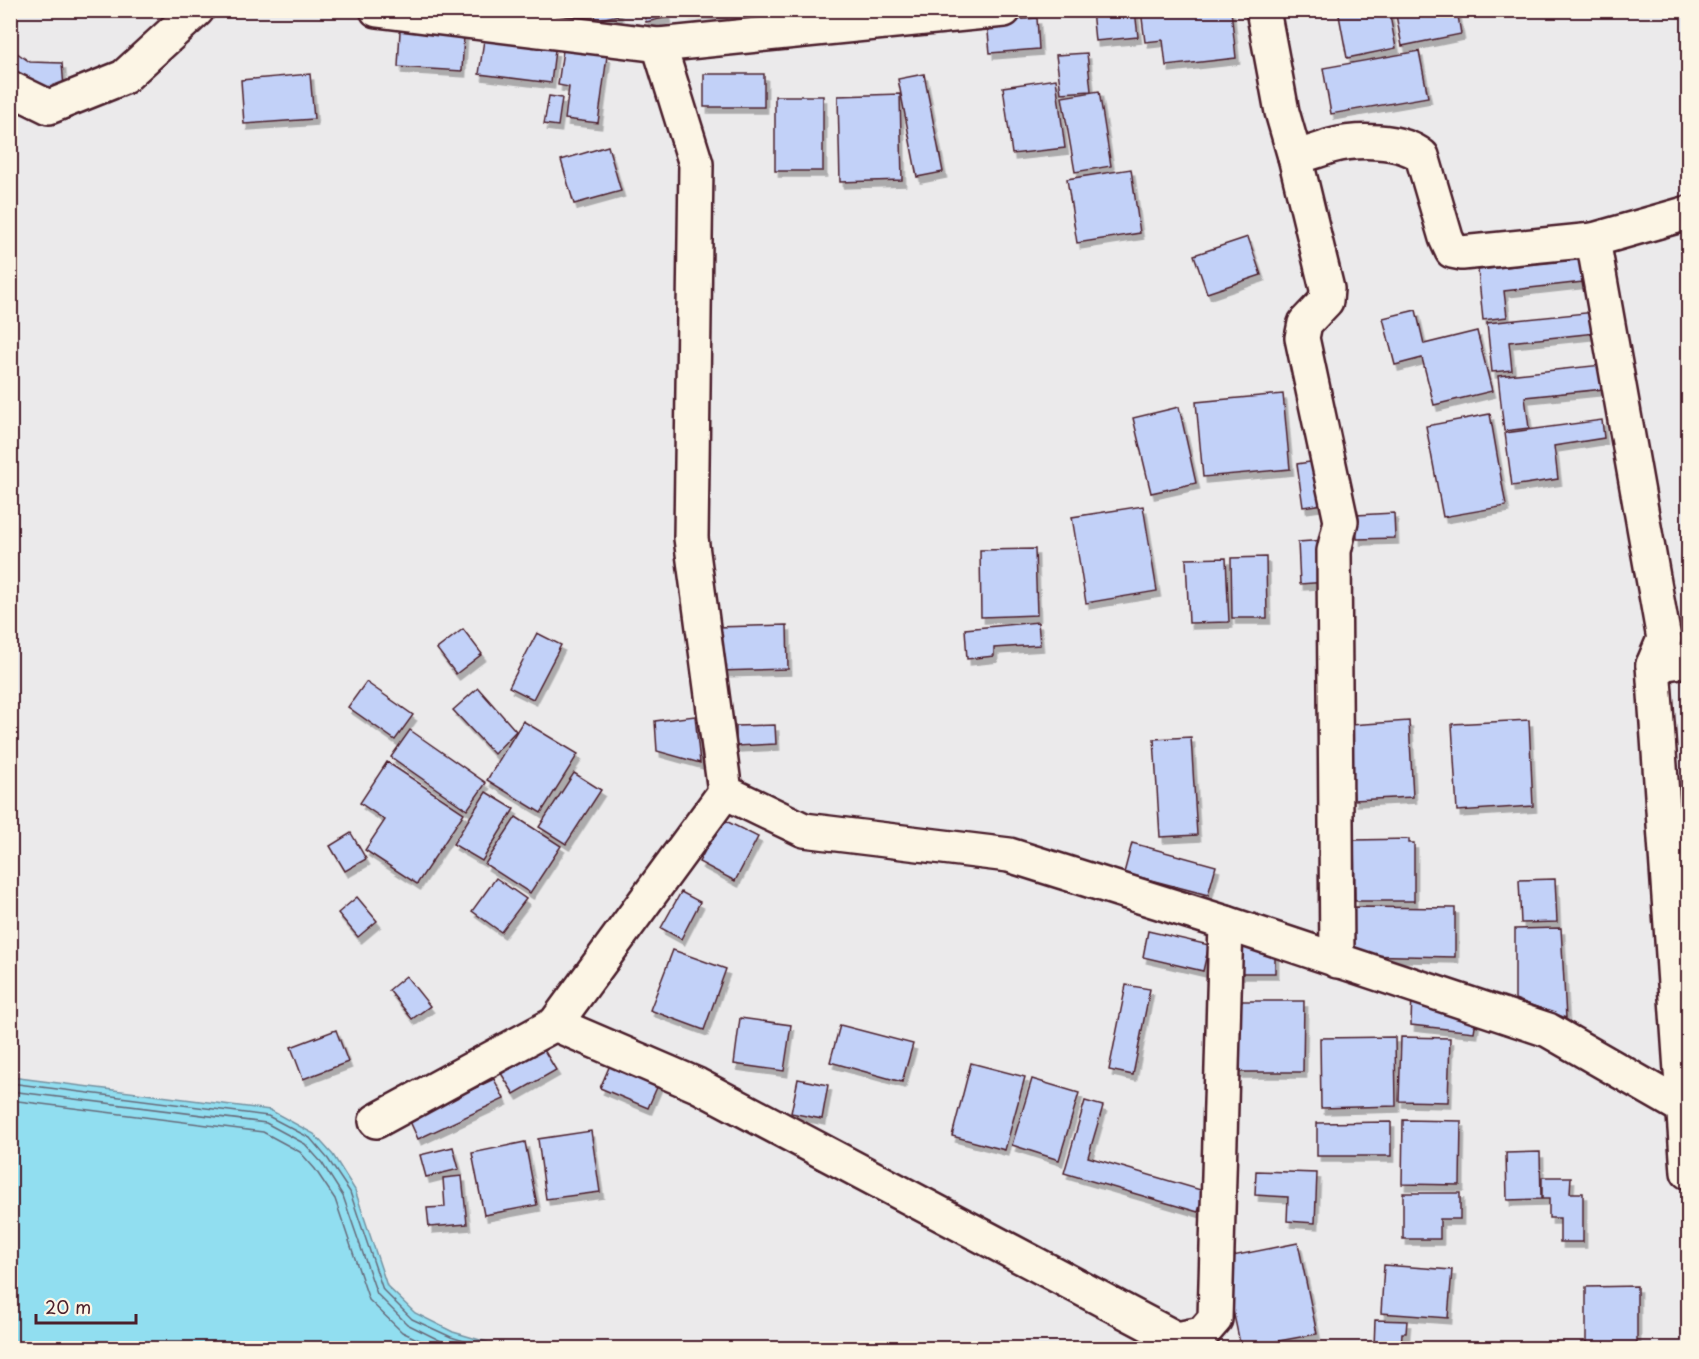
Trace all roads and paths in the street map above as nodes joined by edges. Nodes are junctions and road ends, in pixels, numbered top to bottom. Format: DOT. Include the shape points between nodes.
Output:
graph roads {
  1 [pos="196,10"];
  2 [pos="377,10"];
  3 [pos="1004,10"];
  4 [pos="1263,10"];
  5 [pos="659,45"];
  6 [pos="10,88"];
  7 [pos="1295,157"];
  8 [pos="1689,213"];
  9 [pos="1593,240"];
  10 [pos="1689,660"];
  11 [pos="1653,665"];
  12 [pos="725,792"];
  13 [pos="1226,924"];
  14 [pos="1337,961"];
  15 [pos="555,1024"];
  16 [pos="1686,1108"];
  17 [pos="376,1121"];
  18 [pos="1689,1172"];
  1 -- 6 [label="street" via="124,77 49,107"];
  2 -- 5 [label="street"];
  3 -- 5 [label="street"];
  4 -- 7 [label="street" via="1282,112"];
  5 -- 12 [label="street" via="696,164 691,538"];
  7 -- 9 [label="street" via="1368,141 1412,148 1422,156 1452,251"];
  7 -- 14 [label="street" via="1327,289 1326,301 1305,323 1302,338 1341,521 1334,551"];
  8 -- 9 [label="street"];
  9 -- 11 [label="street" via="1664,639"];
  10 -- 11 [label="street"];
  11 -- 16 [label="street"];
  12 -- 13 [label="street" via="804,830 1009,855"];
  12 -- 15 [label="street"];
  13 -- 14 [label="street"];
  13 -- 15 [label="street" via="1215,1320 1202,1334 1177,1339 697,1085"];
  14 -- 16 [label="street" via="1548,1030"];
  15 -- 17 [label="street"];
  16 -- 18 [label="street"];
}
